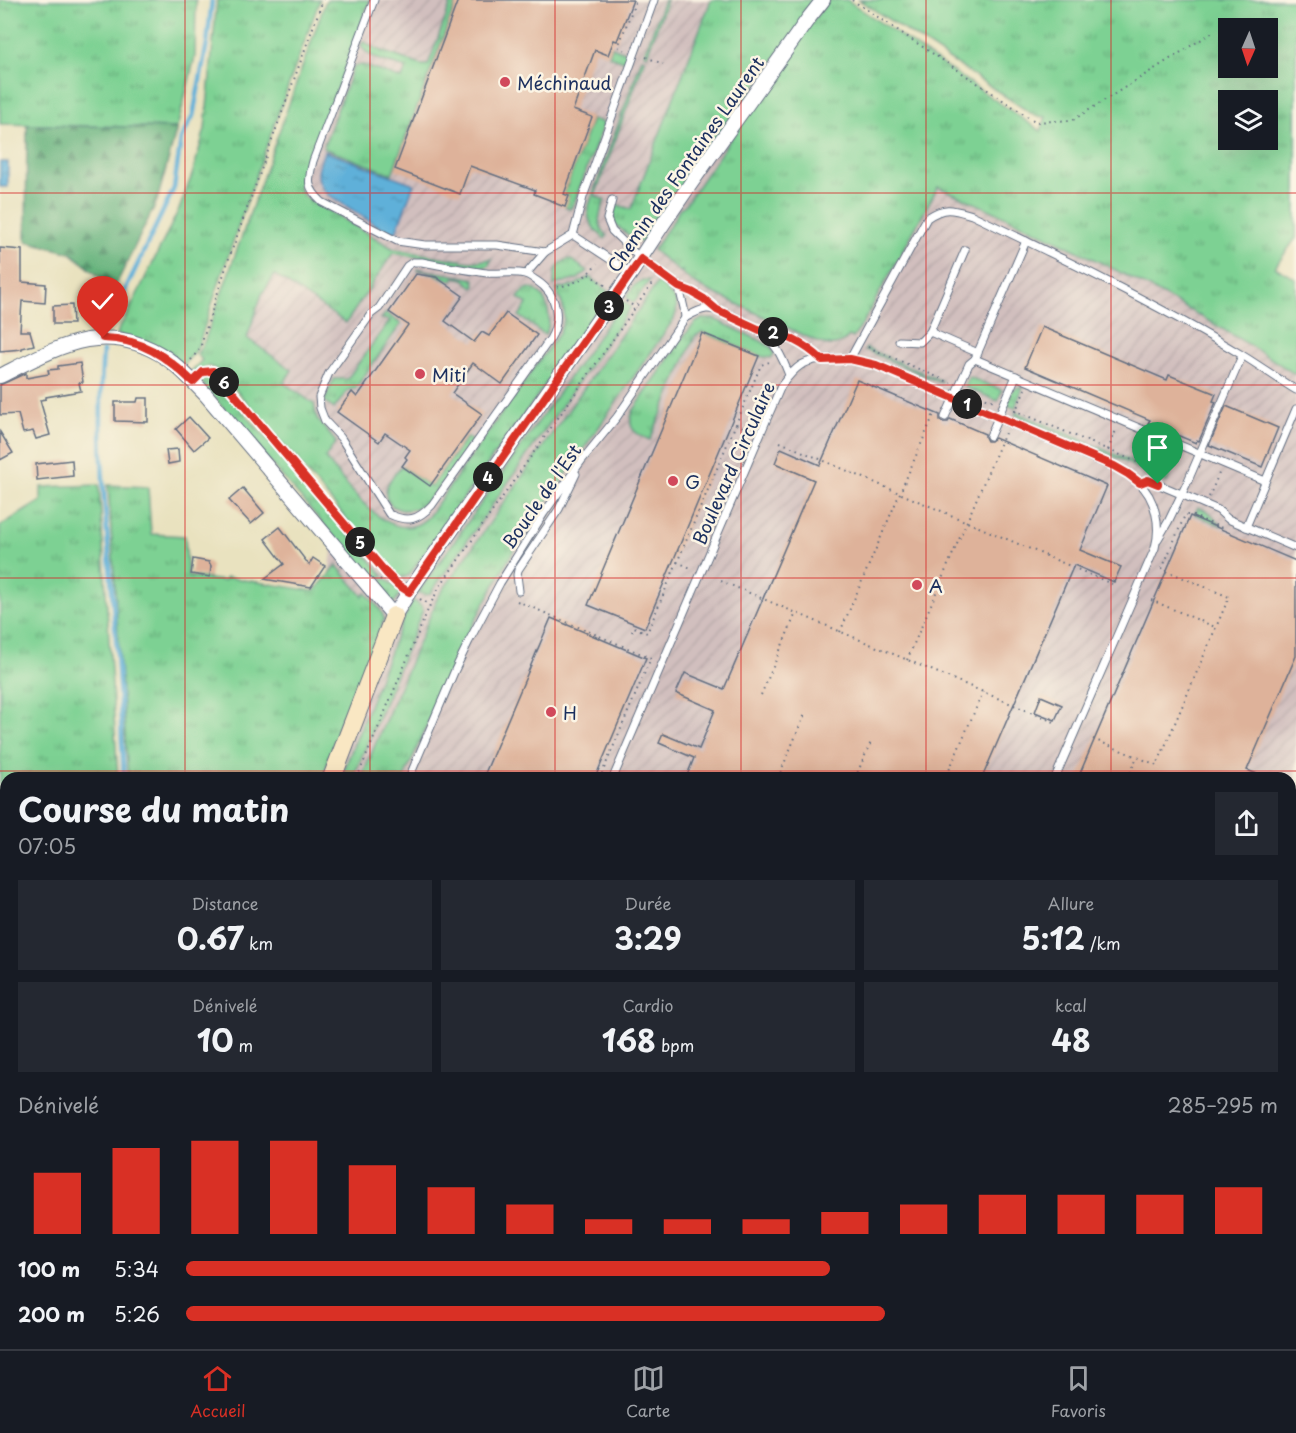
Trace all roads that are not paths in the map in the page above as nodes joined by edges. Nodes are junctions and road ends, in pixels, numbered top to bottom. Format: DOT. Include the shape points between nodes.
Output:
graph roads {
  1 [pos="374,0"];
  2 [pos="654,0"];
  3 [pos="823,0"];
  4 [pos="612,200"];
  5 [pos="573,235"];
  6 [pos="1026,241"];
  7 [pos="965,250"];
  8 [pos="544,252"];
  9 [pos="641,259"];
  10 [pos="632,273"];
  11 [pos="526,274"];
  12 [pos="679,287"];
  13 [pos="717,310"];
  14 [pos="685,318"];
  15 [pos="760,330"];
  16 [pos="930,332"];
  17 [pos="899,341"];
  18 [pos="977,356"];
  19 [pos="1242,356"];
  20 [pos="850,359"];
  21 [pos="822,360"];
  22 [pos="789,375"];
  23 [pos="0,376"];
  24 [pos="1016,376"];
  25 [pos="1296,390"];
  26 [pos="953,398"];
  27 [pos="1296,409"];
  28 [pos="945,417"];
  29 [pos="998,417"];
  30 [pos="990,436"];
  31 [pos="1200,454"];
  32 [pos="582,460"];
  33 [pos="1265,482"];
  34 [pos="1140,483"];
  35 [pos="1181,494"];
  36 [pos="1246,527"];
  37 [pos="1156,541"];
  38 [pos="1296,548"];
  39 [pos="519,591"];
  40 [pos="394,616"];
  41 [pos="334,772"];
  42 [pos="412,772"];
  43 [pos="616,772"];
  44 [pos="1058,772"];
  1 -- 8 [label="lane" via="313,161 309,186 314,194 322,202 397,241 497,245"];
  2 -- 5 [label="lane"];
  3 -- 9 [label="street, Chemin des Fontaines Laurent"];
  4 -- 9 [label="lane" via="608,225"];
  5 -- 8 [label="lane"];
  5 -- 10 [label="lane"];
  6 -- 18 [label="lane"];
  6 -- 19 [label="lane" via="1136,296"];
  6 -- 20 [label="lane" via="957,210 939,210 927,218"];
  7 -- 16 [label="lane"];
  8 -- 11 [label="lane"];
  9 -- 10 [label="street, Chemin des Fontaines Laurent"];
  9 -- 12 [label="lane"];
  10 -- 40 [label="street, Chemin des Fontaines Laurent"];
  11 -- 11 [label="lane" via="545,286 554,303 555,331 432,506 416,519 389,514 323,416 319,397 329,373 413,262"];
  12 -- 13 [label="lane"];
  12 -- 14 [label="lane"];
  13 -- 14 [label="lane" via="704,309"];
  13 -- 15 [label="lane"];
  14 -- 32 [label="lane, Boucle de l'Est" via="617,417"];
  15 -- 21 [label="lane" via="799,343"];
  15 -- 22 [label="lane" via="779,351"];
  16 -- 17 [label="lane" via="920,342"];
  16 -- 18 [label="lane"];
  18 -- 24 [label="lane"];
  18 -- 26 [label="lane"];
  19 -- 25 [label="lane"];
  19 -- 31 [label="lane"];
  20 -- 21 [label="lane, Boulevard Circulaire"];
  20 -- 26 [label="lane, Boulevard Circulaire" via="876,365"];
  21 -- 22 [label="lane, Boulevard Circulaire" via="801,365"];
  22 -- 43 [label="lane, Boulevard Circulaire"];
  23 -- 40 [label="street" via="64,345 103,338 131,342 165,358 206,395"];
  24 -- 29 [label="lane"];
  24 -- 31 [label="lane"];
  26 -- 28 [label="lane"];
  26 -- 29 [label="lane, Boulevard Circulaire"];
  27 -- 33 [label="lane"];
  29 -- 30 [label="lane"];
  29 -- 34 [label="lane, Boulevard Circulaire" via="1114,466"];
  31 -- 33 [label="lane"];
  31 -- 35 [label="lane"];
  32 -- 39 [label="lane" via="558,509 518,570"];
  32 -- 42 [label="lane, Boucle de l'Est" via="500,583 460,661"];
  33 -- 36 [label="lane"];
  34 -- 35 [label="lane" via="1148,480"];
  34 -- 37 [label="lane, Boulevard Circulaire" via="1154,507"];
  35 -- 36 [label="lane"];
  35 -- 37 [label="lane"];
  36 -- 38 [label="lane"];
  37 -- 44 [label="lane, Boulevard Circulaire"];
  40 -- 41 [label="street"];
}
